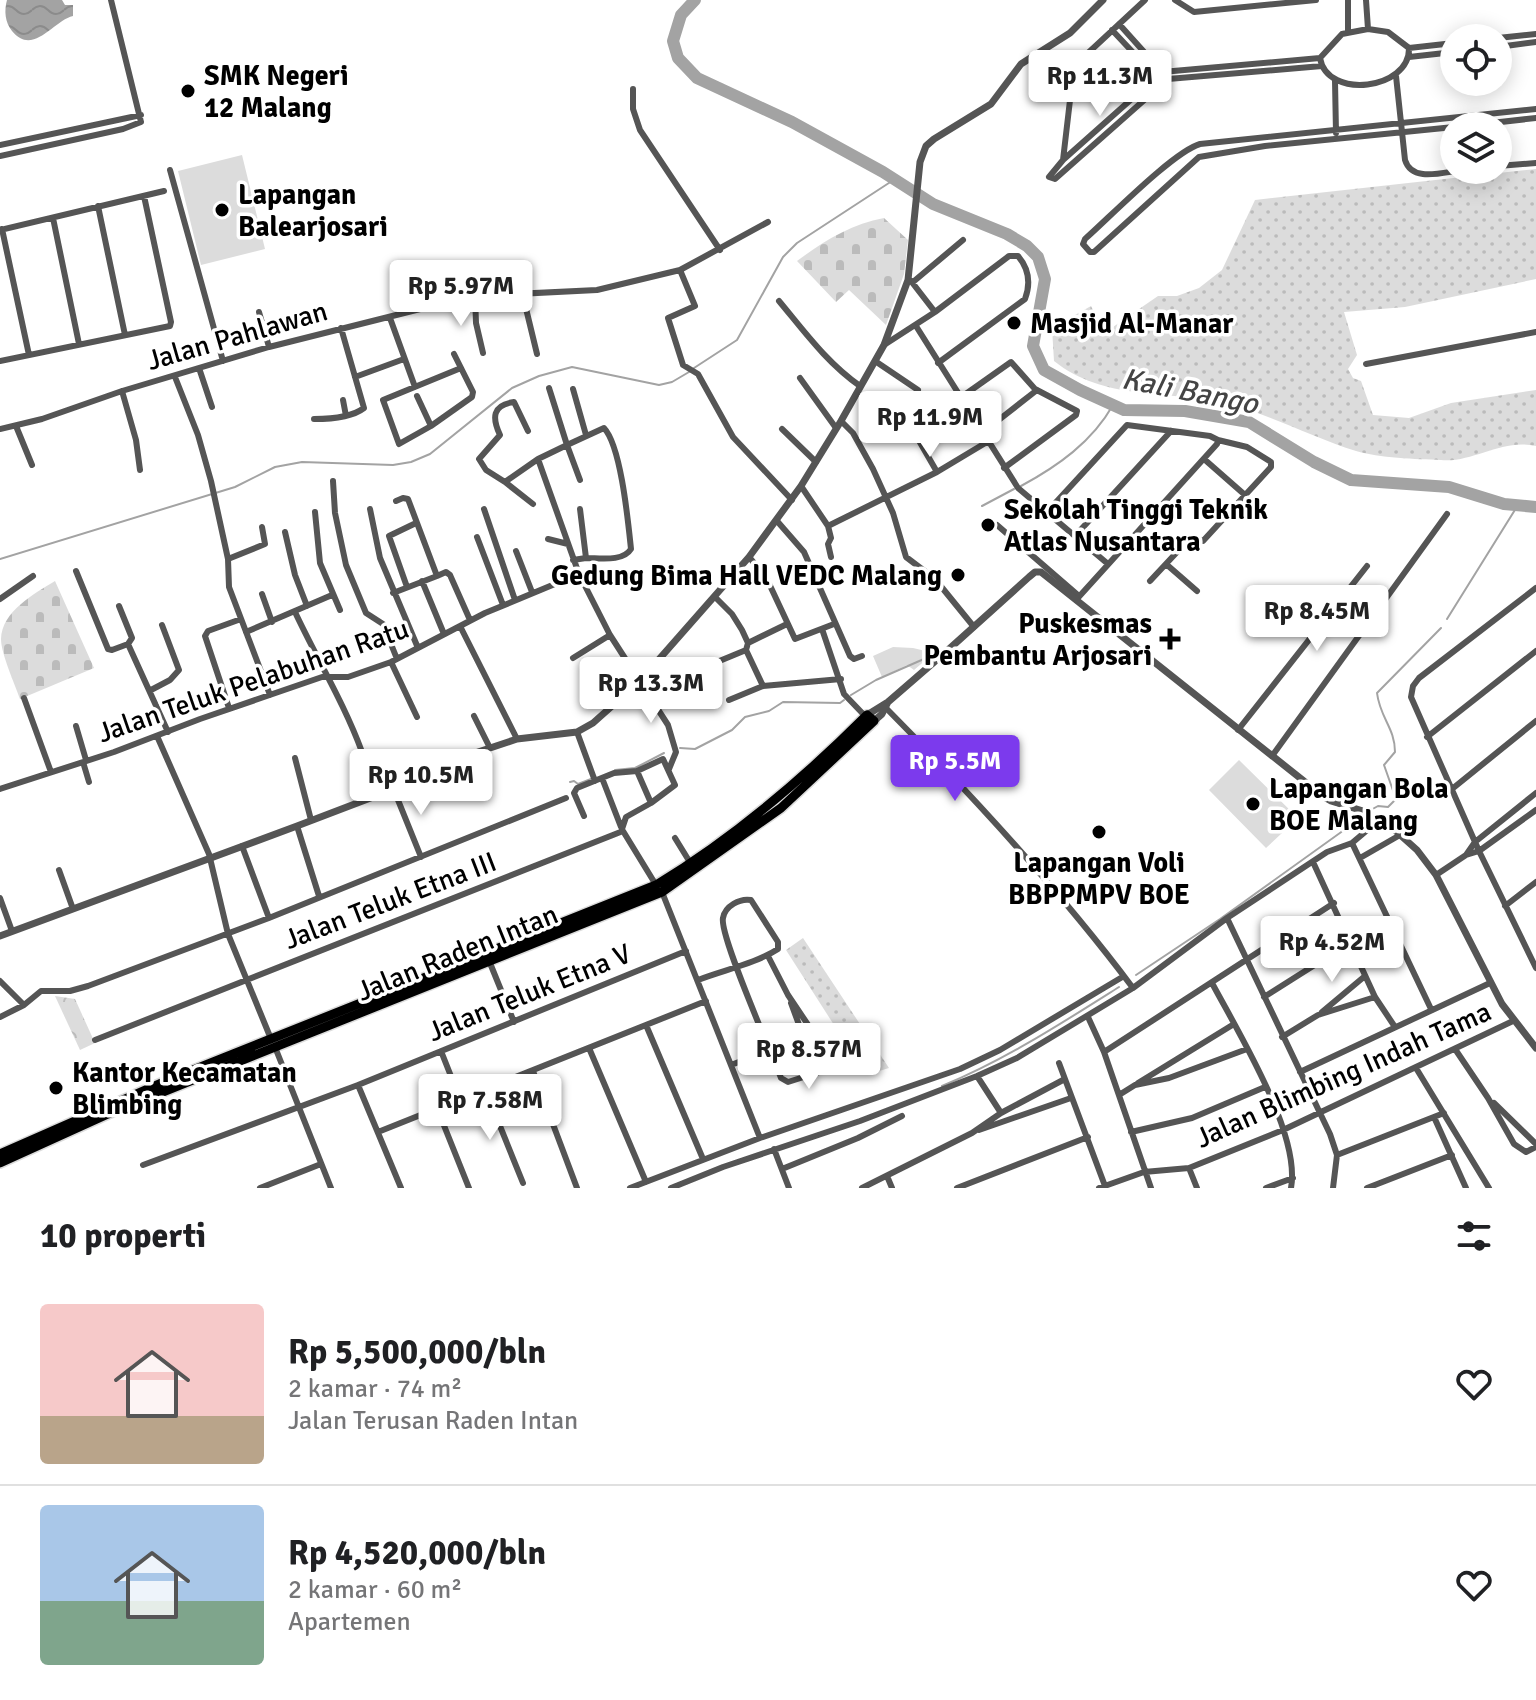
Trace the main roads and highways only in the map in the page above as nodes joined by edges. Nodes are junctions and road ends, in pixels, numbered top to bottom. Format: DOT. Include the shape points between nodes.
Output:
graph roads {
  1 [pos="869,718"];
  2 [pos="790,794"];
  3 [pos="659,888"];
  4 [pos="273,1043"];
  5 [pos="0,1154"];
  6 [pos="0,1163"];
  1 -- 2 [label="highway, Jalan Raden Intan"];
  2 -- 3 [label="highway, Jalan Raden Intan"];
  2 -- 3 [label="highway, Jalan Raden Intan" via="724,850"];
  3 -- 4 [label="highway, Jalan Raden Intan"];
  3 -- 4 [label="highway, Jalan Raden Intan" via="490,963"];
  4 -- 5 [label="highway, Jalan Raden Intan" via="155,1086"];
  4 -- 6 [label="highway, Jalan Raden Intan"];
}
